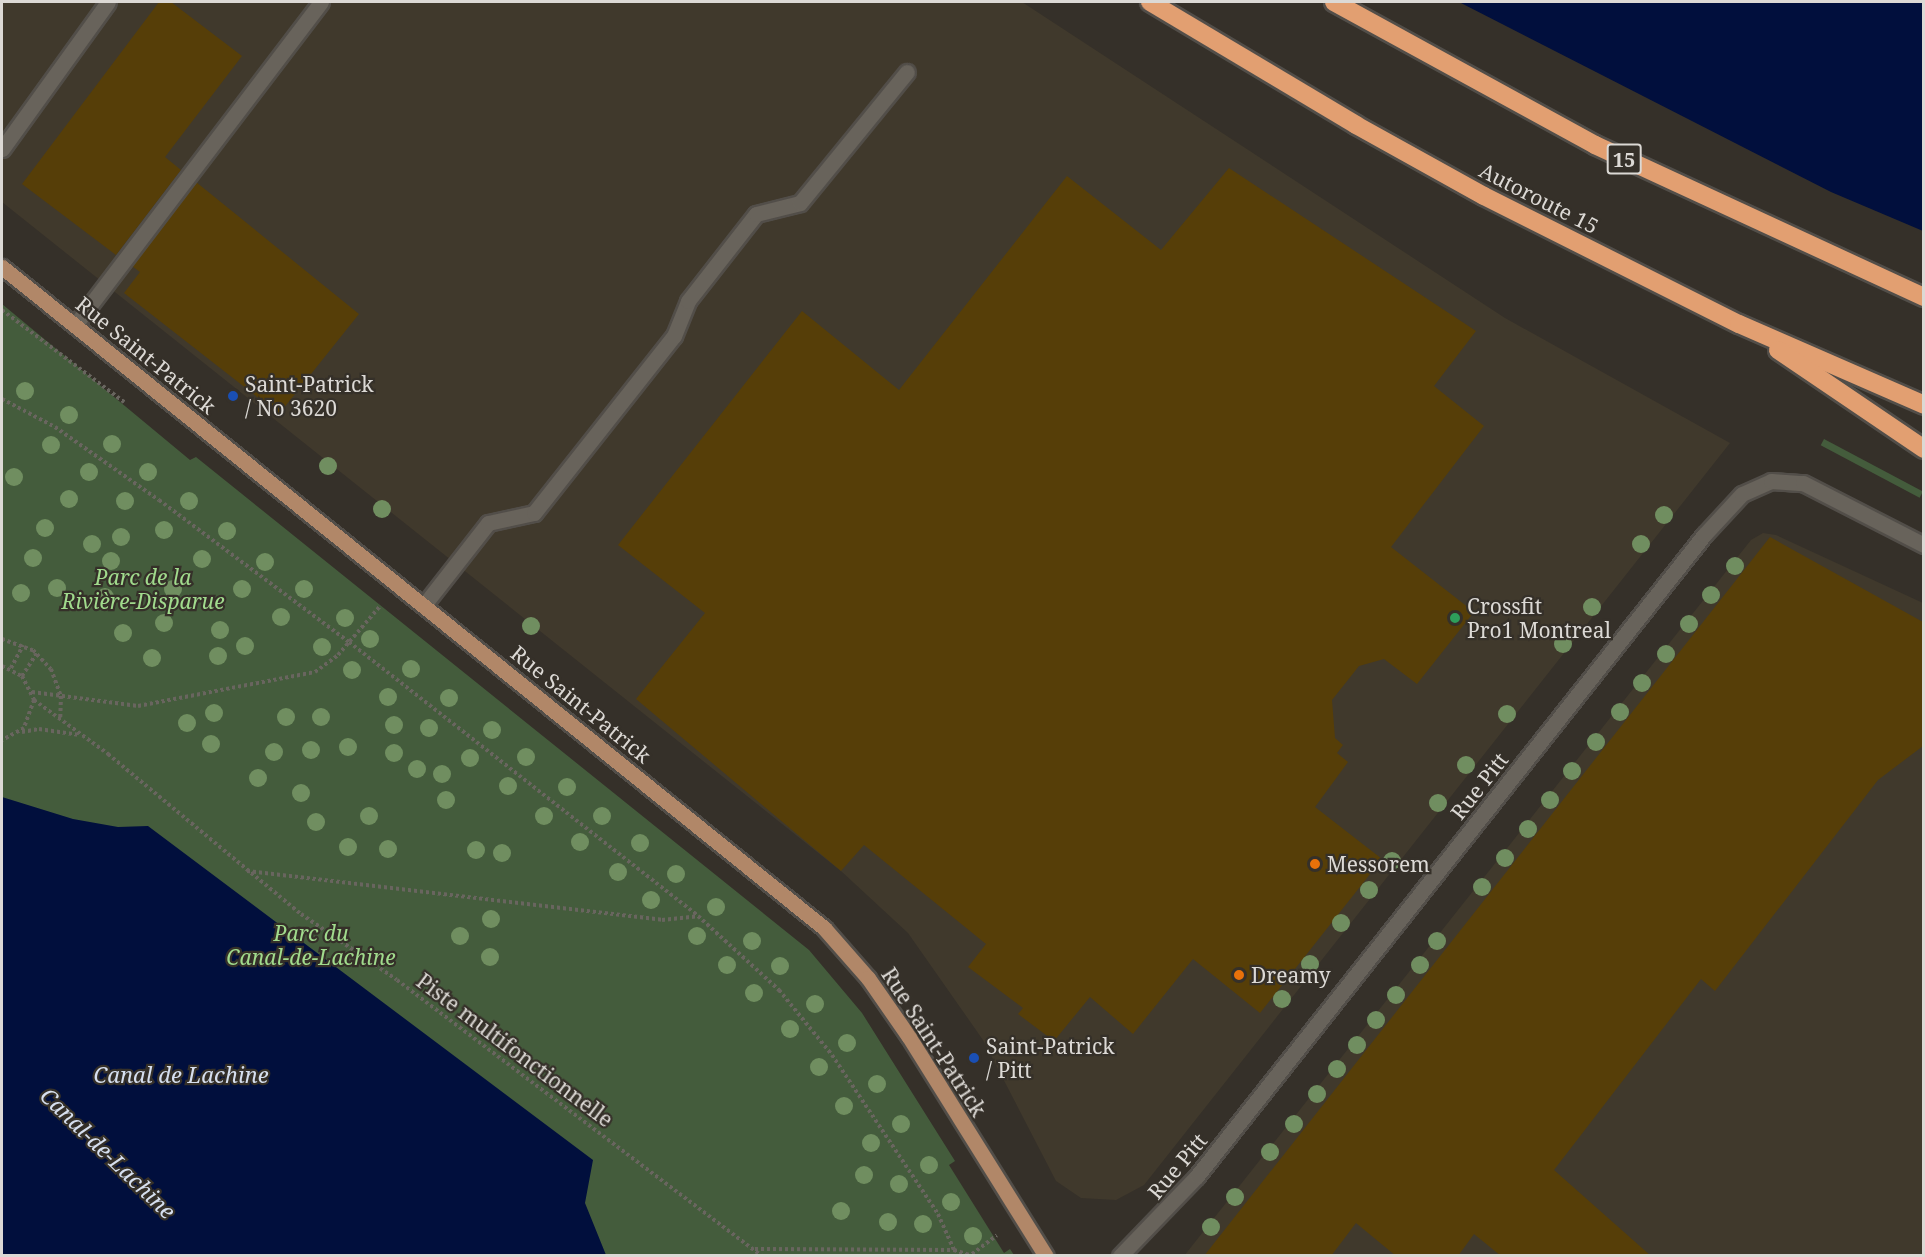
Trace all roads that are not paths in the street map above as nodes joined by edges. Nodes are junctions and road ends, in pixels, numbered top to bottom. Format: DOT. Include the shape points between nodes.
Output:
graph roads {
  1 [pos="108,2"];
  2 [pos="321,2"];
  3 [pos="1150,2"];
  4 [pos="1334,2"];
  5 [pos="907,72"];
  6 [pos="2,148"];
  7 [pos="2,267"];
  8 [pos="1923,297"];
  9 [pos="1739,324"];
  10 [pos="75,325"];
  11 [pos="1923,405"];
  12 [pos="1923,449"];
  13 [pos="1923,545"];
  14 [pos="424,605"];
  15 [pos="1046,1256"];
  16 [pos="1120,1256"];
  1 -- 6 [label="street"];
  2 -- 10 [label="street"];
  3 -- 9 [label="highway, Autoroute 15" via="1418,160"];
  4 -- 8 [label="highway, 15" via="1595,145"];
  5 -- 14 [label="street" via="801,203 756,214 688,301 674,336 534,513 488,523"];
  7 -- 10 [label="main road, Rue Saint-Patrick"];
  9 -- 11 [label="highway, Autoroute 15"];
  9 -- 12 [label="highway"];
  10 -- 14 [label="main road, Rue Saint-Patrick"];
  13 -- 16 [label="street, Rue Pitt" via="1803,483 1772,481 1742,494 1704,534 1197,1176"];
  14 -- 15 [label="main road, Rue Saint-Patrick" via="801,907 844,949 909,1037"];
}
